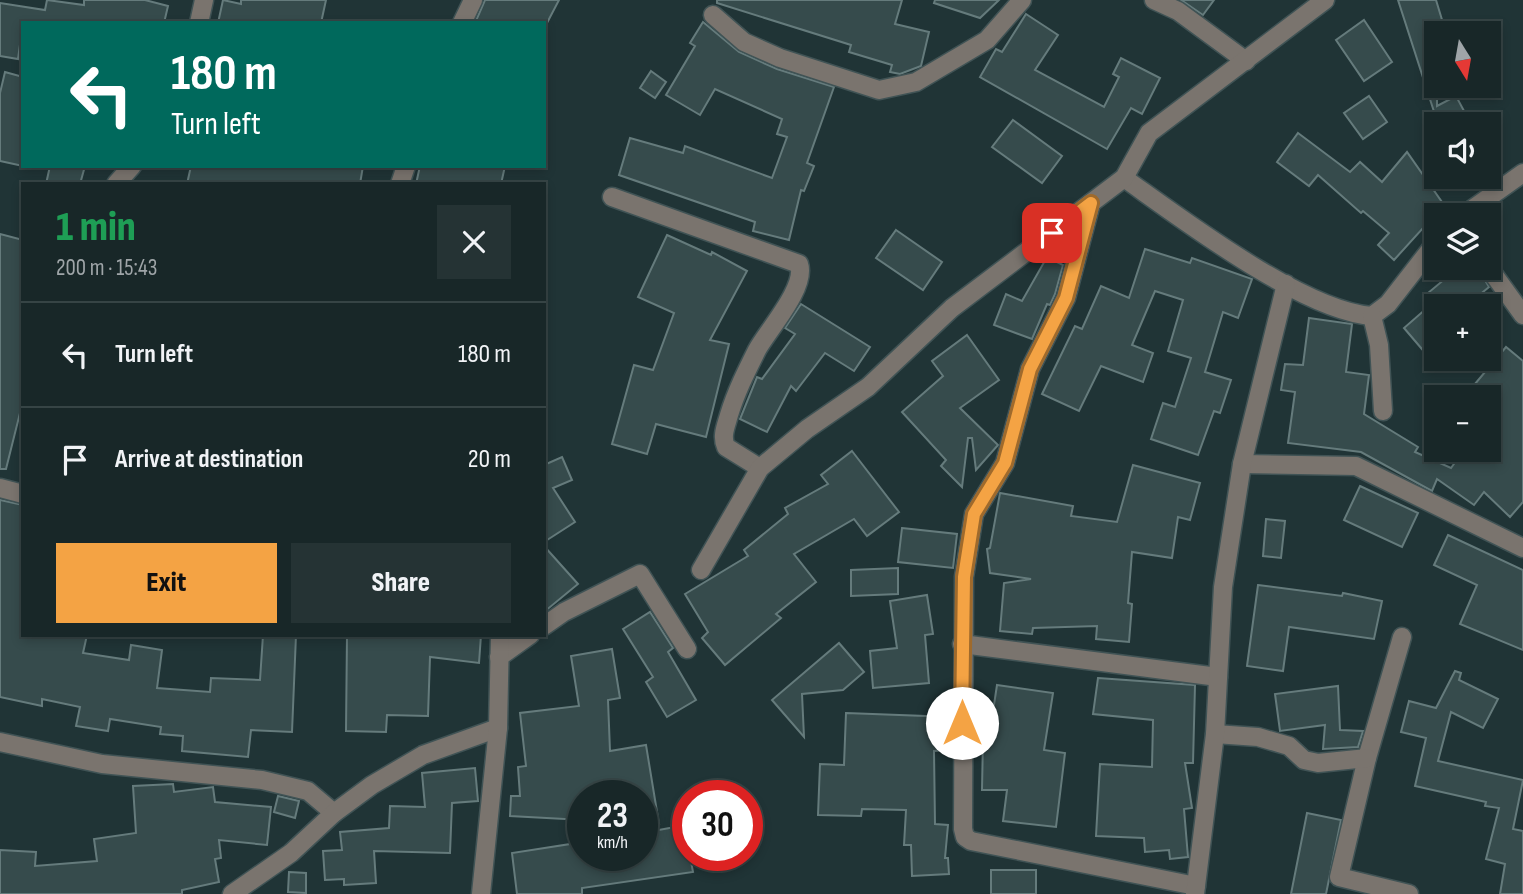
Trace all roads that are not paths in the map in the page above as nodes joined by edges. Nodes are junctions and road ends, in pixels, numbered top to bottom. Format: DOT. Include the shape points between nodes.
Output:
graph roads {
  1 [pos="204,0"];
  2 [pos="472,0"];
  3 [pos="1022,0"];
  4 [pos="1154,0"];
  5 [pos="1325,0"];
  6 [pos="713,15"];
  7 [pos="199,21"];
  8 [pos="463,21"];
  9 [pos="1246,61"];
  10 [pos="130,168"];
  11 [pos="1523,173"];
  12 [pos="1124,178"];
  13 [pos="118,182"];
  14 [pos="612,197"];
  15 [pos="1091,203"];
  16 [pos="1481,203"];
  17 [pos="1424,258"];
  18 [pos="1498,280"];
  19 [pos="1286,284"];
  20 [pos="1523,315"];
  21 [pos="1371,316"];
  22 [pos="1383,411"];
  23 [pos="1242,464"];
  24 [pos="760,468"];
  25 [pos="0,488"];
  26 [pos="21,493"];
  27 [pos="1523,548"];
  28 [pos="701,570"];
  29 [pos="546,625"];
  30 [pos="500,637"];
  31 [pos="527,637"];
  32 [pos="1402,637"];
  33 [pos="962,644"];
  34 [pos="687,649"];
  35 [pos="499,657"];
  36 [pos="1218,677"];
  37 [pos="498,728"];
  38 [pos="1215,734"];
  39 [pos="0,742"];
  40 [pos="1367,758"];
  41 [pos="334,813"];
  42 [pos="1196,890"];
  43 [pos="232,894"];
  44 [pos="481,894"];
  45 [pos="1409,894"];
  1 -- 7 [label="street"];
  2 -- 8 [label="street"];
  3 -- 6 [label="street" via="987,40 916,82 879,90 780,58 744,41"];
  4 -- 9 [label="street" via="1178,11"];
  5 -- 9 [label="street"];
  9 -- 12 [label="street" via="1149,132"];
  10 -- 13 [label="street"];
  11 -- 16 [label="street"];
  12 -- 15 [label="street"];
  12 -- 19 [label="street" via="1200,232"];
  14 -- 24 [label="street" via="799,264 800,275 790,300 737,389 723,433 726,447"];
  15 -- 24 [label="street" via="952,308 868,387"];
  15 -- 33 [label="street" via="1066,298 1030,369 1005,463 974,514 964,577"];
  17 -- 21 [label="street" via="1388,304"];
  18 -- 20 [label="street"];
  19 -- 21 [label="street" via="1354,315"];
  19 -- 23 [label="street"];
  21 -- 22 [label="street" via="1379,345"];
  23 -- 27 [label="street" via="1356,466"];
  23 -- 36 [label="street" via="1223,587"];
  24 -- 28 [label="street"];
  25 -- 26 [label="street"];
  29 -- 34 [label="street" via="639,574"];
  30 -- 35 [label="street"];
  31 -- 35 [label="street"];
  32 -- 40 [label="street"];
  33 -- 36 [label="street"];
  33 -- 42 [label="street" via="965,837"];
  35 -- 37 [label="street"];
  36 -- 38 [label="street"];
  37 -- 41 [label="street" via="423,755"];
  37 -- 44 [label="street"];
  38 -- 40 [label="street" via="1258,737 1289,746 1304,760 1318,763"];
  38 -- 42 [label="street"];
  39 -- 41 [label="street" via="102,764 262,780 308,792"];
  40 -- 45 [label="street" via="1339,877"];
  41 -- 43 [label="street" via="291,853"];
}
